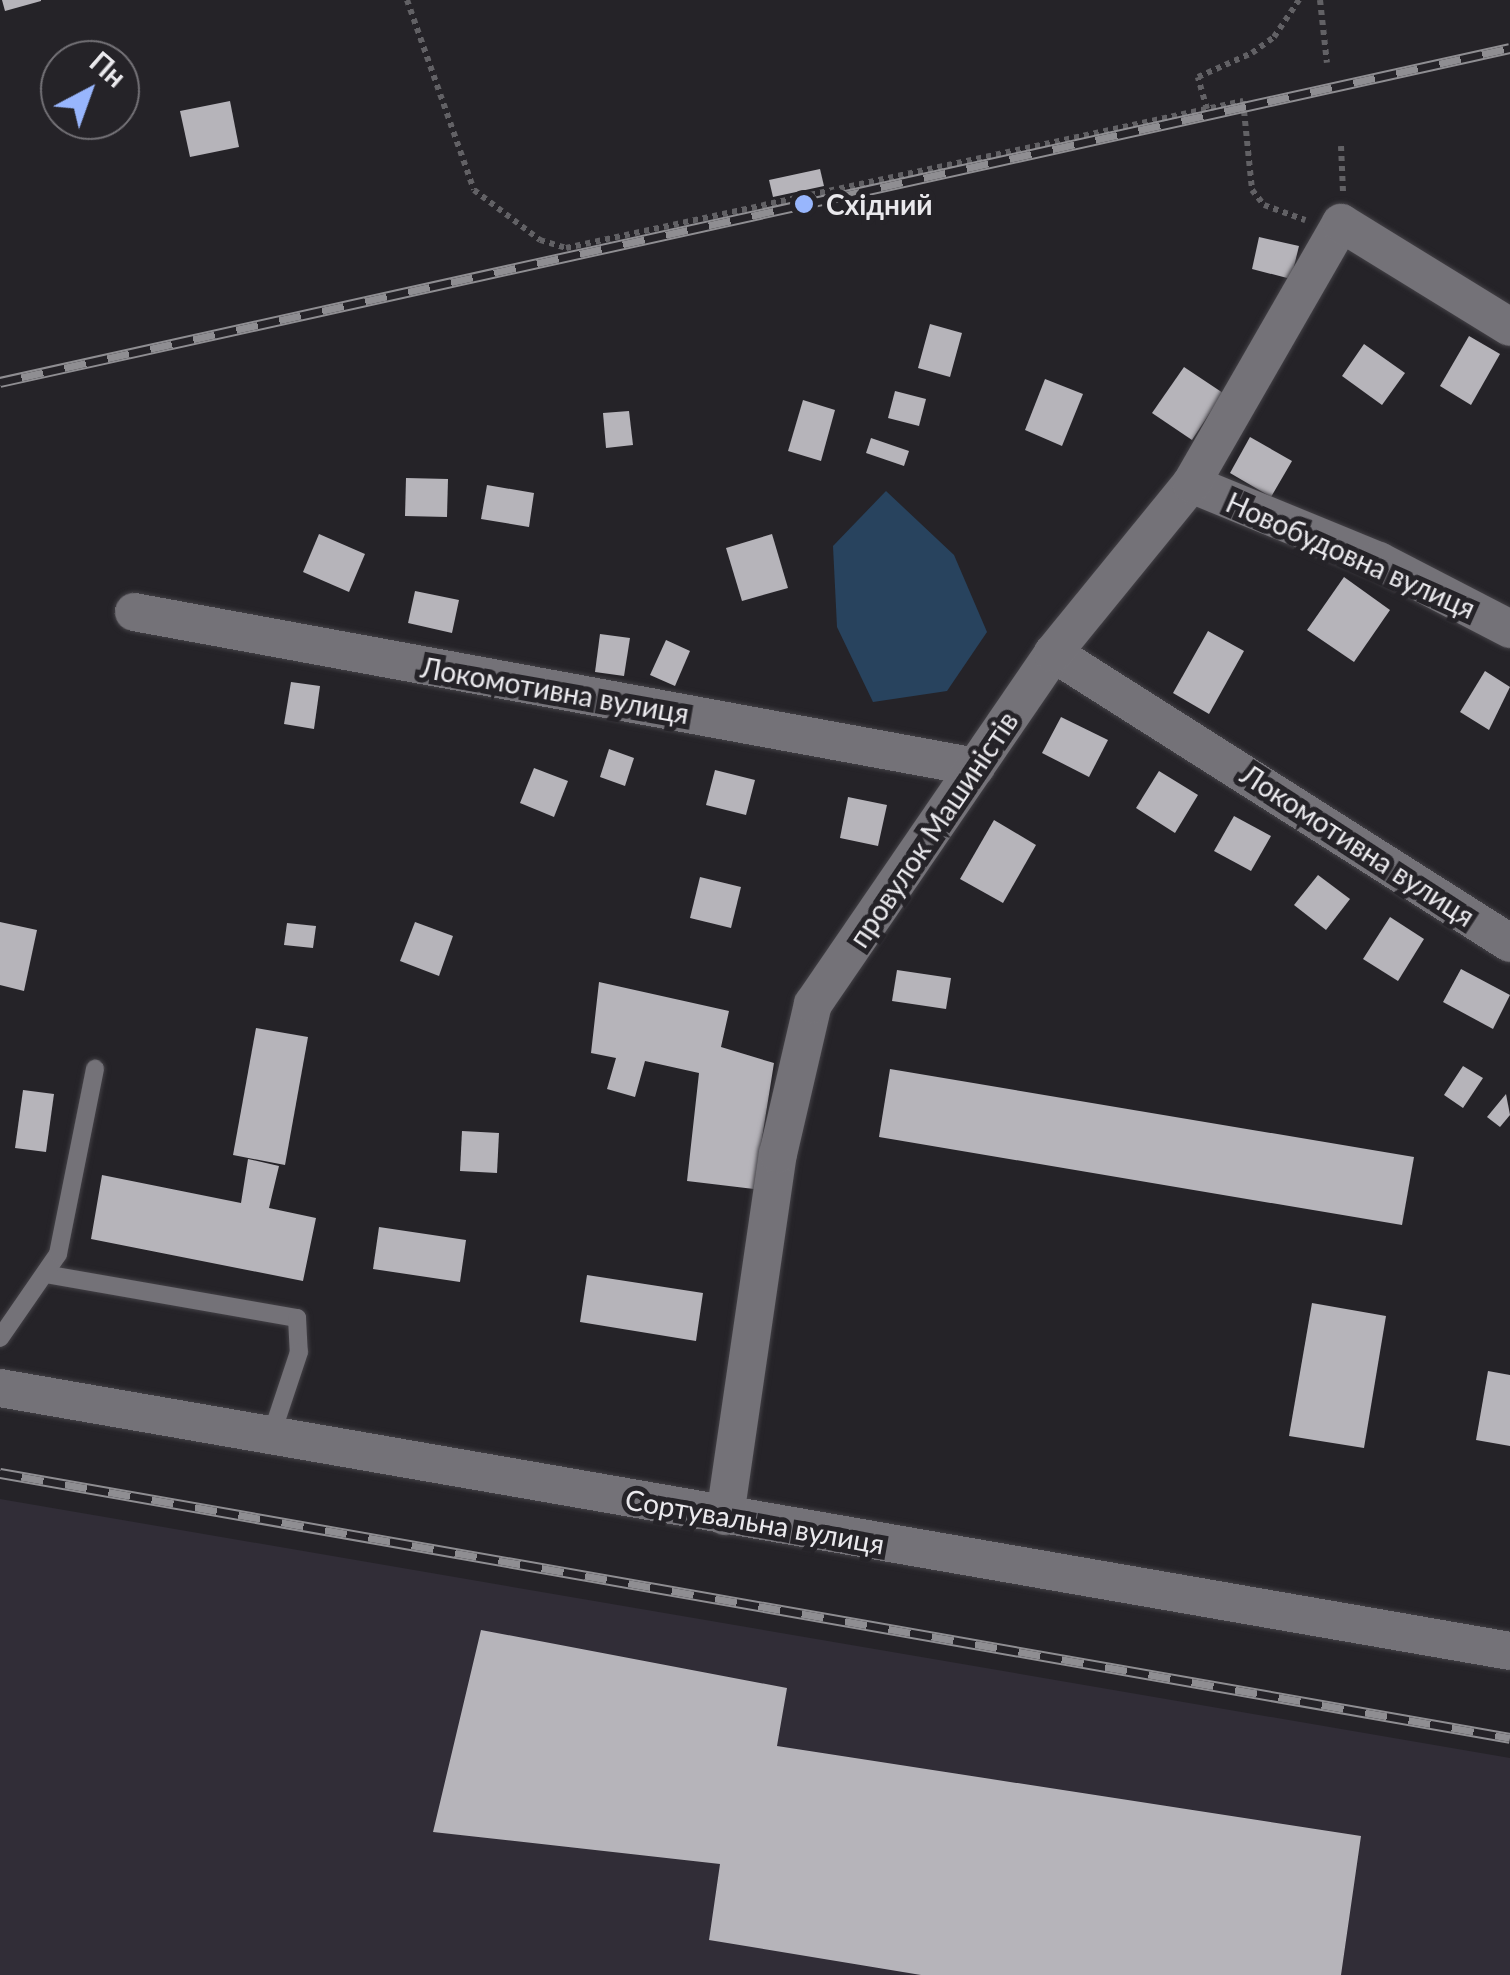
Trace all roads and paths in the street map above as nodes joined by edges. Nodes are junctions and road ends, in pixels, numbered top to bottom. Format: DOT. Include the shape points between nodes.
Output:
graph roads {
  1 [pos="407,0"];
  2 [pos="1299,0"];
  3 [pos="1320,0"];
  4 [pos="1327,63"];
  5 [pos="1208,109"];
  6 [pos="1341,224"];
  7 [pos="1510,327"];
  8 [pos="1191,484"];
  9 [pos="134,612"];
  10 [pos="1510,628"];
  11 [pos="1053,653"];
  12 [pos="976,767"];
  13 [pos="1510,943"];
  14 [pos="95,1068"];
  15 [pos="45,1274"];
  16 [pos="0,1338"];
  17 [pos="0,1388"];
  18 [pos="270,1436"];
  19 [pos="725,1516"];
  20 [pos="1510,1651"];
  1 -- 5 [label="path" via="474,190 540,240 566,248"];
  2 -- 5 [label="path" via="1274,36 1252,53 1198,77"];
  3 -- 4 [label="path"];
  5 -- 6 [label="path" via="1243,101 1252,190 1264,205 1292,219"];
  6 -- 7 [label="street"];
  6 -- 8 [label="street, провулок Машиністів"];
  8 -- 10 [label="street, Новобудовна вулиця" via="1379,561"];
  8 -- 11 [label="street, провулок Машиністів"];
  9 -- 12 [label="street, Локомотивна вулиця"];
  11 -- 12 [label="street, провулок Машиністів"];
  11 -- 13 [label="street, Локомотивна вулиця"];
  12 -- 19 [label="street, провулок Машиністів" via="813,1004 778,1154"];
  14 -- 15 [label="lane" via="58,1254"];
  15 -- 16 [label="lane"];
  15 -- 18 [label="lane" via="297,1318 299,1352"];
  17 -- 18 [label="street, Сортувальна вулиця"];
  18 -- 19 [label="street, Сортувальна вулиця"];
  19 -- 20 [label="street, Сортувальна вулиця"];
}
